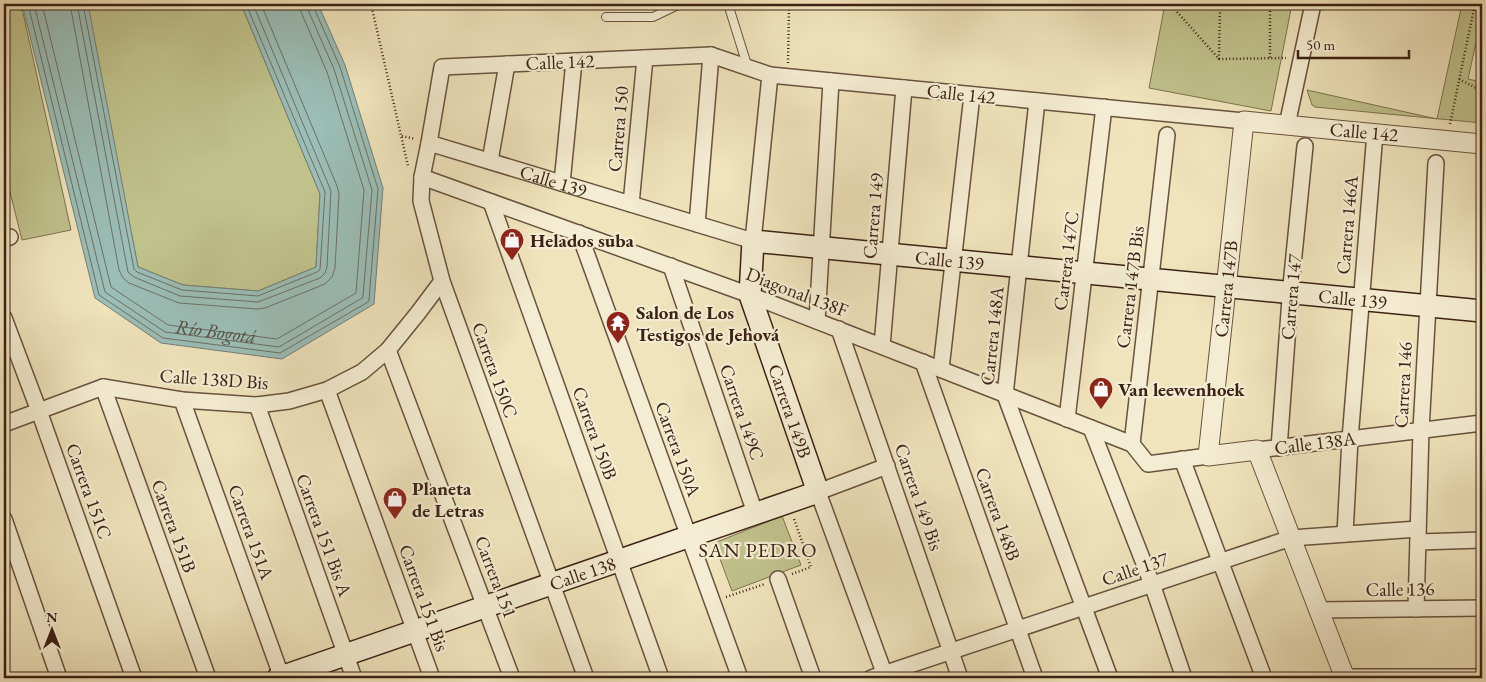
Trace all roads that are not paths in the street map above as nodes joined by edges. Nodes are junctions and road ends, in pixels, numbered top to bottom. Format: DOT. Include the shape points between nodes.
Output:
graph roads {
  1 [pos="680,4"];
  2 [pos="728,4"];
  3 [pos="1313,4"];
  4 [pos="606,16"];
  5 [pos="711,55"];
  6 [pos="644,58"];
  7 [pos="574,61"];
  8 [pos="507,64"];
  9 [pos="442,67"];
  10 [pos="748,68"];
  11 [pos="770,75"];
  12 [pos="831,81"];
  13 [pos="904,88"];
  14 [pos="972,95"];
  15 [pos="1038,101"];
  16 [pos="1104,107"];
  17 [pos="1244,121"];
  18 [pos="1288,125"];
  19 [pos="1375,133"];
  20 [pos="1167,135"];
  21 [pos="429,143"];
  22 [pos="1482,144"];
  23 [pos="1305,146"];
  24 [pos="490,161"];
  25 [pos="1436,163"];
  26 [pos="415,173"];
  27 [pos="562,183"];
  28 [pos="491,202"];
  29 [pos="631,204"];
  30 [pos="697,224"];
  31 [pos="579,233"];
  32 [pos="753,241"];
  33 [pos="822,248"];
  34 [pos="890,254"];
  35 [pos="954,260"];
  36 [pos="671,266"];
  37 [pos="1020,267"];
  38 [pos="1085,273"];
  39 [pos="1151,279"];
  40 [pos="442,281"];
  41 [pos="1226,287"];
  42 [pos="1291,293"];
  43 [pos="750,295"];
  44 [pos="1361,300"];
  45 [pos="1427,306"];
  46 [pos="1482,311"];
  47 [pos="4,318"];
  48 [pos="817,321"];
  49 [pos="839,329"];
  50 [pos="882,346"];
  51 [pos="388,350"];
  52 [pos="923,362"];
  53 [pos="941,369"];
  54 [pos="103,387"];
  55 [pos="328,390"];
  56 [pos="1005,394"];
  57 [pos="182,400"];
  58 [pos="257,405"];
  59 [pos="39,411"];
  60 [pos="1067,418"];
  61 [pos="1482,423"];
  62 [pos="4,424"];
  63 [pos="1091,428"];
  64 [pos="1421,430"];
  65 [pos="1350,439"];
  66 [pos="1132,444"];
  67 [pos="1279,448"];
  68 [pos="1257,450"];
  69 [pos="1208,456"];
  70 [pos="1182,459"];
  71 [pos="887,466"];
  72 [pos="818,492"];
  73 [pos="755,513"];
  74 [pos="4,519"];
  75 [pos="1346,534"];
  76 [pos="689,536"];
  77 [pos="1418,536"];
  78 [pos="1291,538"];
  79 [pos="1482,540"];
  80 [pos="619,560"];
  81 [pos="1221,561"];
  82 [pos="778,579"];
  83 [pos="552,584"];
  84 [pos="1152,584"];
  85 [pos="486,606"];
  86 [pos="1084,607"];
  87 [pos="1482,608"];
  88 [pos="1416,609"];
  89 [pos="1318,610"];
  90 [pos="1018,629"];
  91 [pos="414,631"];
  92 [pos="951,652"];
  93 [pos="346,655"];
  94 [pos="880,677"];
  95 [pos="1482,677"];
  96 [pos="59,678"];
  97 [pos="134,678"];
  98 [pos="208,678"];
  99 [pos="281,678"];
  100 [pos="354,678"];
  101 [pos="432,678"];
  102 [pos="512,678"];
  103 [pos="586,678"];
  104 [pos="661,678"];
  105 [pos="740,678"];
  106 [pos="813,678"];
  107 [pos="960,678"];
  108 [pos="1035,678"];
  109 [pos="1110,678"];
  110 [pos="1184,678"];
  111 [pos="1264,678"];
  112 [pos="1344,678"];
  1 -- 4 [label="lane" via="653,16"];
  2 -- 10 [label="lane"];
  3 -- 18 [label="street"];
  5 -- 6 [label="street, Calle 142"];
  5 -- 10 [label="street, Calle 142"];
  5 -- 30 [label="street"];
  6 -- 7 [label="street, Calle 142"];
  6 -- 29 [label="street, Carrera 150"];
  7 -- 8 [label="street, Calle 142"];
  7 -- 27 [label="street"];
  8 -- 9 [label="street, Calle 142"];
  8 -- 24 [label="street"];
  9 -- 21 [label="street, Carrera 150C"];
  10 -- 11 [label="street, Calle 142"];
  11 -- 12 [label="street, Calle 142"];
  11 -- 32 [label="street, Carrera 149B"];
  12 -- 13 [label="street, Calle 142"];
  12 -- 33 [label="street"];
  13 -- 14 [label="street, Calle 142"];
  13 -- 34 [label="street, Carrera 149"];
  14 -- 15 [label="street, Calle 142"];
  14 -- 35 [label="street"];
  15 -- 16 [label="street, Calle 142"];
  15 -- 37 [label="street, Carrera 148A"];
  16 -- 17 [label="street, Calle 142"];
  16 -- 38 [label="street, Carrera 147C"];
  17 -- 18 [label="street, Calle 142"];
  17 -- 41 [label="street, Carrera 147B"];
  18 -- 19 [label="street, Calle 142"];
  19 -- 22 [label="street, Calle 142"];
  19 -- 44 [label="street, Carrera 146A"];
  20 -- 39 [label="street, Carrera 147B Bis"];
  21 -- 24 [label="street, Calle 139"];
  21 -- 26 [label="street, Carrera 150C"];
  23 -- 42 [label="street, Carrera 147"];
  24 -- 27 [label="street, Calle 139"];
  25 -- 45 [label="street, Carrera 146"];
  26 -- 28 [label="street, Diagonal 138F"];
  26 -- 40 [label="street, Carrera 150C"];
  27 -- 29 [label="street, Calle 139"];
  28 -- 31 [label="street, Diagonal 138F"];
  28 -- 80 [label="street, Carrera 150B"];
  29 -- 30 [label="street, Calle 139"];
  30 -- 32 [label="street, Calle 139"];
  31 -- 36 [label="street, Diagonal 138F"];
  31 -- 76 [label="street, Carrera 150A"];
  32 -- 33 [label="main road, Calle 139"];
  32 -- 43 [label="main road, Carrera 149B"];
  33 -- 34 [label="main road, Calle 139"];
  33 -- 48 [label="street"];
  34 -- 35 [label="main road, Calle 139"];
  34 -- 50 [label="street, Carrera 149"];
  35 -- 37 [label="main road, Calle 139"];
  35 -- 53 [label="street"];
  36 -- 43 [label="street, Diagonal 138F"];
  36 -- 73 [label="street, Carrera 149C"];
  37 -- 38 [label="main road, Calle 139"];
  37 -- 56 [label="street, Carrera 148A"];
  38 -- 39 [label="main road, Calle 139"];
  38 -- 60 [label="street, Carrera 147C"];
  39 -- 41 [label="main road, Calle 139"];
  39 -- 66 [label="street, Carrera 147B Bis"];
  40 -- 51 [label="street, Calle 138D Bis"];
  40 -- 83 [label="street, Carrera 150C"];
  41 -- 42 [label="main road, Calle 139"];
  41 -- 69 [label="street, Carrera 147B"];
  42 -- 44 [label="main road, Calle 139"];
  42 -- 67 [label="street, Carrera 147"];
  43 -- 48 [label="street, Diagonal 138F"];
  43 -- 72 [label="main road, Carrera 149B"];
  44 -- 45 [label="main road, Calle 139"];
  44 -- 65 [label="street, Carrera 146A"];
  45 -- 46 [label="main road, Calle 139"];
  45 -- 64 [label="street, Carrera 146"];
  47 -- 59 [label="street, Carrera 151C"];
  48 -- 49 [label="street, Diagonal 138F"];
  49 -- 50 [label="street, Diagonal 138F"];
  49 -- 71 [label="street, Carrera 149 Bis"];
  50 -- 52 [label="street, Diagonal 138F"];
  51 -- 55 [label="street, Calle 138D Bis" via="362,372"];
  51 -- 85 [label="street, Carrera 151"];
  52 -- 53 [label="street, Diagonal 138F"];
  52 -- 90 [label="street, Carrera 148B"];
  53 -- 56 [label="street, Diagonal 138F"];
  54 -- 57 [label="street, Calle 138D Bis"];
  54 -- 59 [label="street, Calle 138D Bis"];
  54 -- 98 [label="street, Carrera 151B"];
  55 -- 58 [label="street, Calle 138D Bis" via="289,401"];
  55 -- 91 [label="street, Carrera 151 Bis"];
  56 -- 60 [label="street, Diagonal 138F"];
  56 -- 86 [label="street, Carrera 148A"];
  57 -- 58 [label="street, Calle 138D Bis"];
  57 -- 99 [label="street, Carrera 151A"];
  58 -- 93 [label="street, Carrera 151 Bis A"];
  59 -- 62 [label="street, Calle 138D Bis"];
  59 -- 97 [label="street, Carrera 151C"];
  60 -- 63 [label="street, Diagonal 138F"];
  61 -- 64 [label="street, Calle 138A"];
  63 -- 66 [label="street, Diagonal 138F"];
  63 -- 84 [label="street"];
  64 -- 65 [label="street, Calle 138A"];
  64 -- 77 [label="street, Carrera 146"];
  65 -- 67 [label="street, Calle 138A"];
  65 -- 75 [label="street, Carrera 146A"];
  66 -- 70 [label="street, Calle 138A" via="1148,464"];
  67 -- 68 [label="street, Calle 138A"];
  68 -- 69 [label="street, Calle 138A"];
  68 -- 78 [label="street"];
  69 -- 70 [label="street, Calle 138A"];
  70 -- 81 [label="street"];
  71 -- 72 [label="street, Calle 138"];
  71 -- 92 [label="street, Carrera 149 Bis"];
  72 -- 73 [label="main road, Calle 138"];
  72 -- 94 [label="street, Carrera 149B"];
  73 -- 76 [label="main road, Calle 138"];
  74 -- 96 [label="street"];
  75 -- 77 [label="street, Calle 137"];
  75 -- 78 [label="street, Calle 137"];
  76 -- 80 [label="main road, Calle 138"];
  76 -- 105 [label="street, Carrera 150A"];
  77 -- 79 [label="street, Calle 137"];
  77 -- 88 [label="street, Carrera 146"];
  78 -- 81 [label="street, Calle 137"];
  78 -- 89 [label="street"];
  80 -- 83 [label="main road, Calle 138"];
  80 -- 104 [label="street, Carrera 150B"];
  81 -- 84 [label="street, Calle 137"];
  81 -- 111 [label="street"];
  82 -- 106 [label="street"];
  83 -- 85 [label="main road, Calle 138"];
  83 -- 103 [label="street, Carrera 150C"];
  84 -- 86 [label="street, Calle 137"];
  84 -- 110 [label="street"];
  85 -- 91 [label="main road, Calle 138"];
  85 -- 102 [label="street, Carrera 151"];
  86 -- 90 [label="street, Calle 137"];
  86 -- 109 [label="street, Carrera 148A"];
  87 -- 88 [label="street, Calle 136"];
  88 -- 89 [label="street, Calle 136"];
  89 -- 112 [label="street"];
  90 -- 92 [label="street, Calle 137"];
  90 -- 108 [label="street, Carrera 148B"];
  91 -- 93 [label="main road, Calle 138"];
  91 -- 101 [label="street, Carrera 151 Bis"];
  92 -- 94 [label="street, Calle 137"];
  92 -- 107 [label="street, Carrera 149 Bis"];
  93 -- 99 [label="main road, Calle 138"];
  93 -- 100 [label="street, Carrera 151 Bis A"];
  95 -- 112 [label="street"];
}
